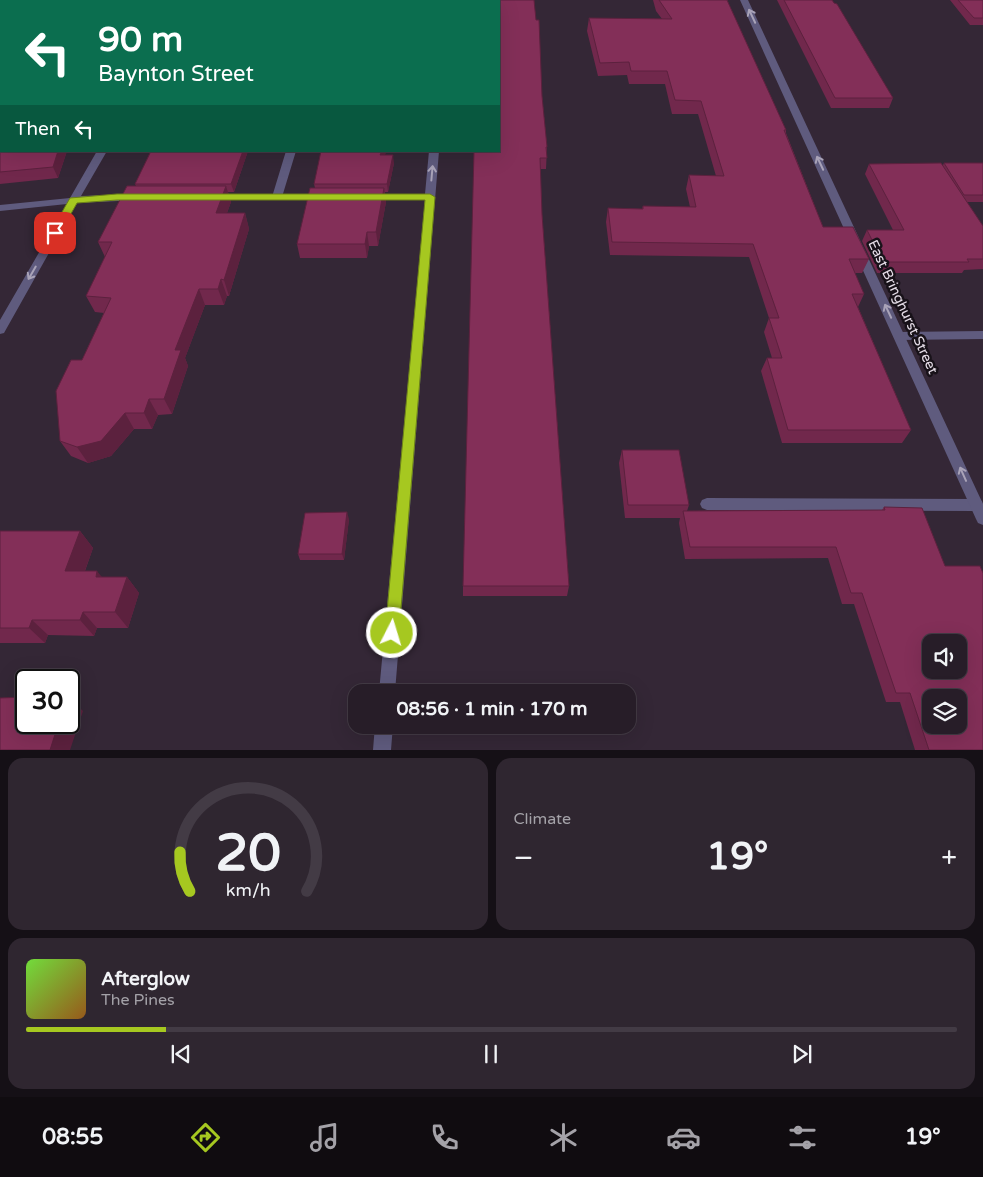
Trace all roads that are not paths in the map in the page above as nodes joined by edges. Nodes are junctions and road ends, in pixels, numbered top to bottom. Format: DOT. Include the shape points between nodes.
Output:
graph roads {
  1 [pos="744,0"];
  2 [pos="101,152"];
  3 [pos="291,152"];
  4 [pos="434,152"];
  5 [pos="145,197"];
  6 [pos="202,197"];
  7 [pos="277,197"];
  8 [pos="334,197"];
  9 [pos="362,197"];
  10 [pos="430,197"];
  11 [pos="74,200"];
  12 [pos="0,208"];
  13 [pos="0,330"];
  14 [pos="983,335"];
  15 [pos="900,336"];
  16 [pos="707,504"];
  17 [pos="977,505"];
  18 [pos="983,519"];
  19 [pos="388,684"];
  20 [pos="383,734"];
  21 [pos="382,750"];
  15 -- 1 [label="street, East Bringhurst Street, one-way"];
  2 -- 11 [label="street"];
  3 -- 7 [label="street"];
  10 -- 4 [label="street, one-way"];
  5 -- 11 [label="street"];
  6 -- 7 [label="street"];
  7 -- 8 [label="street"];
  9 -- 10 [label="street"];
  10 -- 19 [label="street"];
  11 -- 12 [label="street"];
  11 -- 13 [label="street, one-way"];
  14 -- 15 [label="street"];
  17 -- 15 [label="street, East Bringhurst Street, one-way"];
  16 -- 17 [label="street"];
  17 -- 18 [label="street, East Bringhurst Street"];
  20 -- 21 [label="street"];
}
